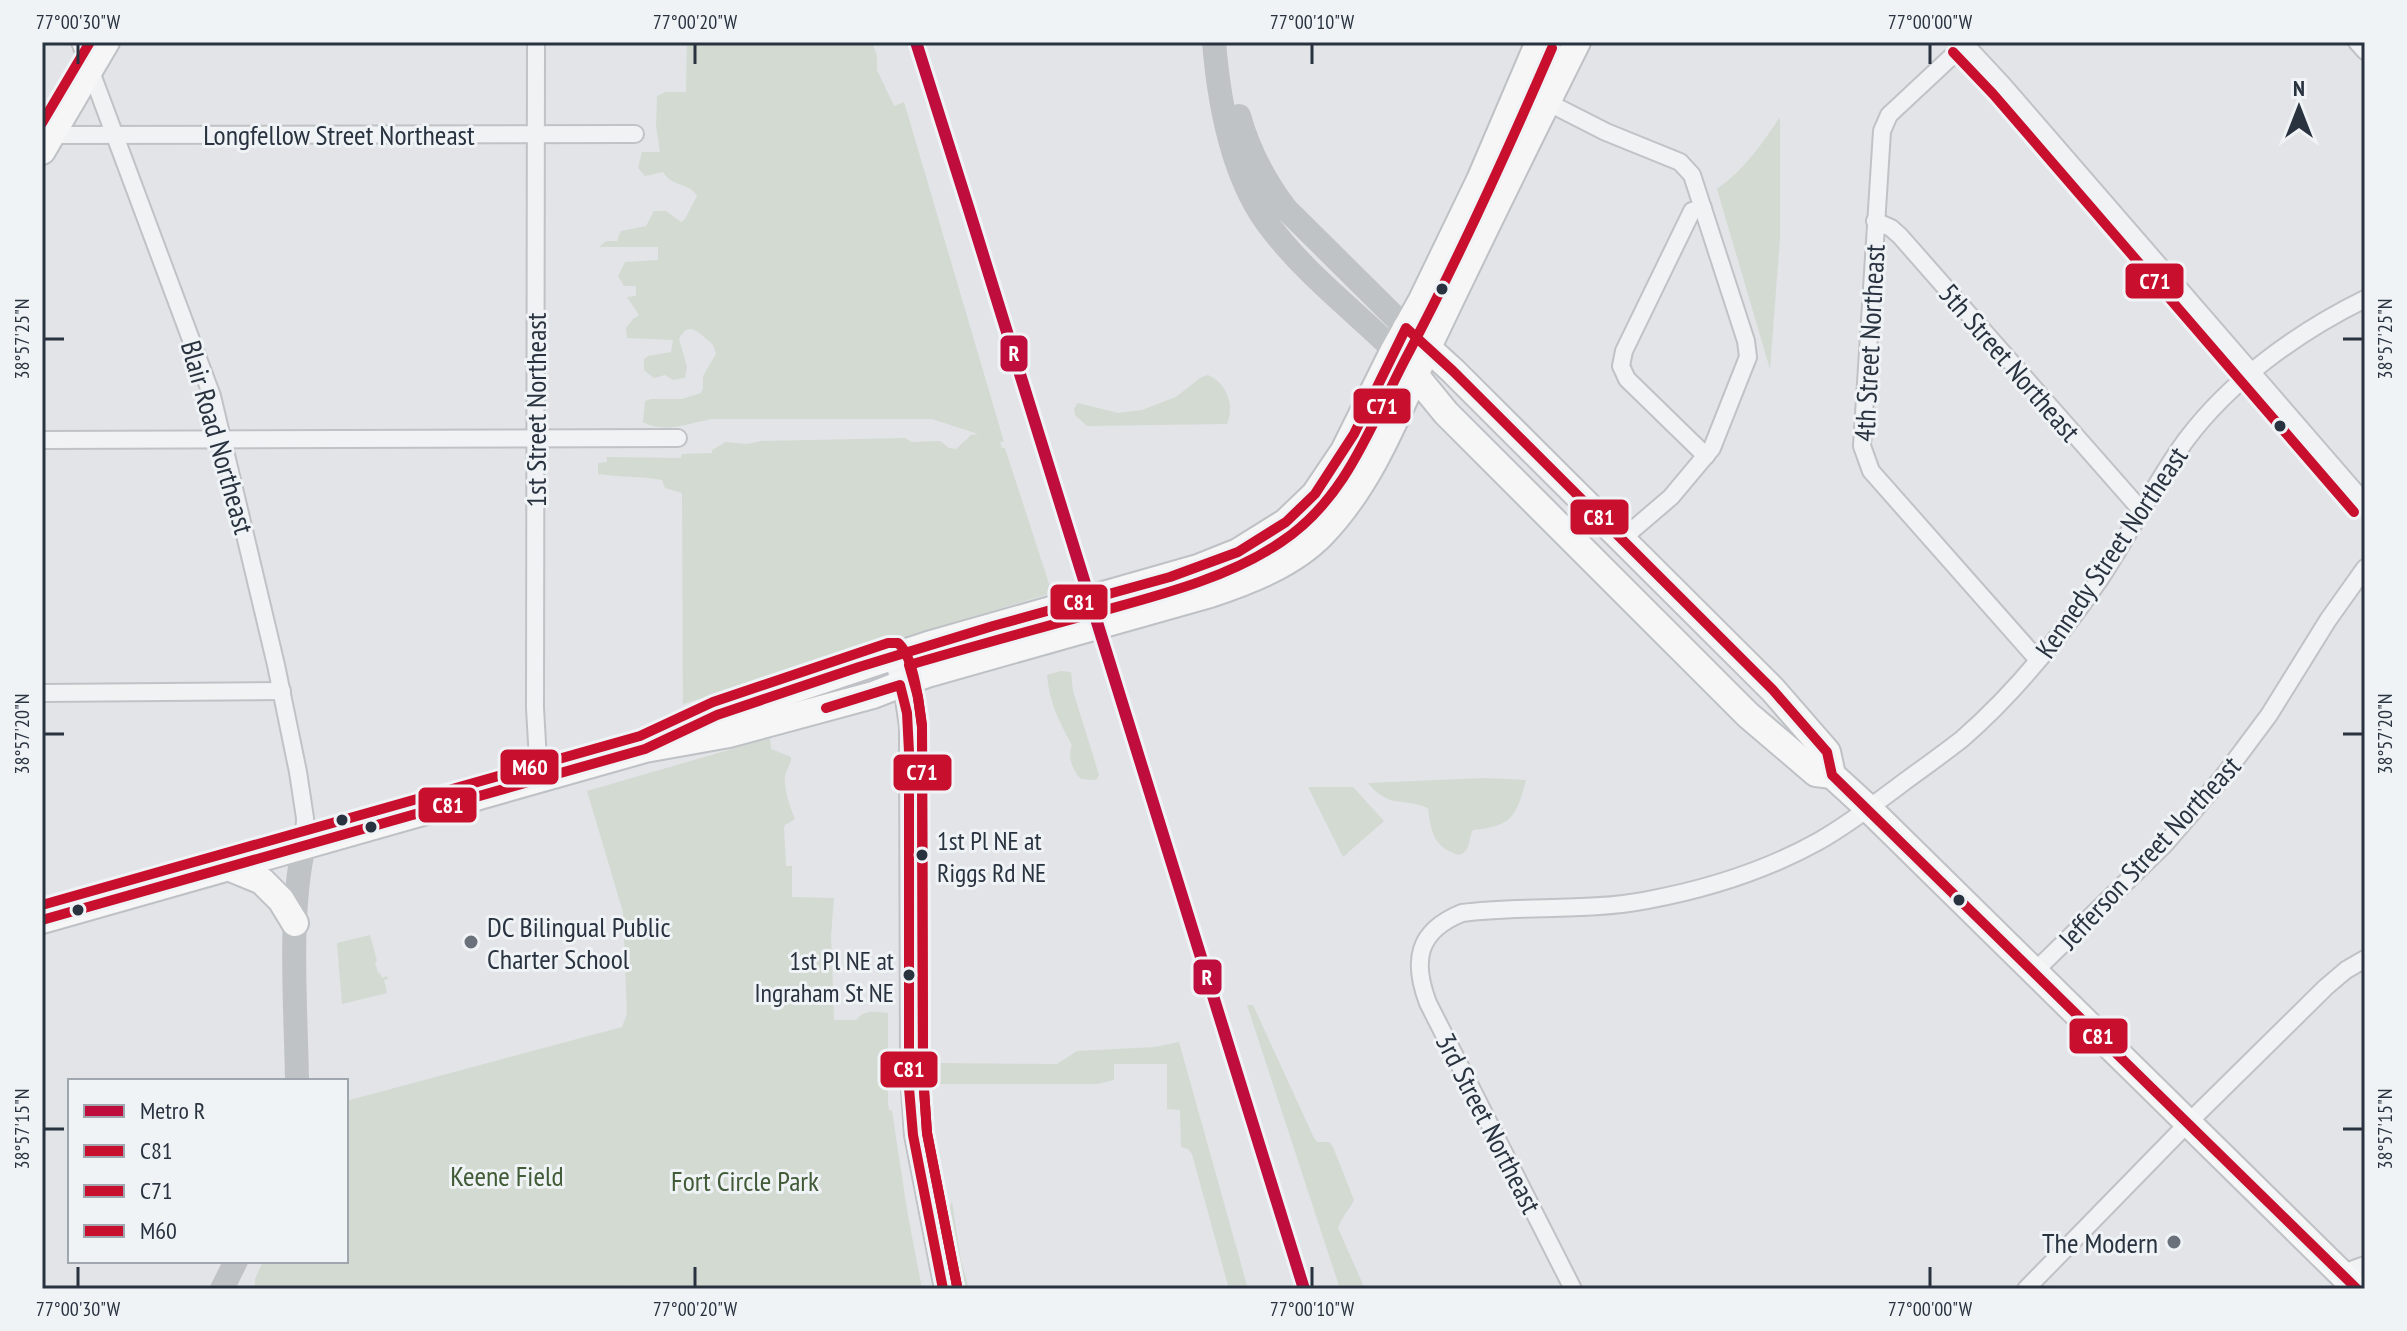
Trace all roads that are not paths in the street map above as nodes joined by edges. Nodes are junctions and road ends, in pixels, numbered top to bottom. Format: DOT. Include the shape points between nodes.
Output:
graph roads {
  1 [pos="80,42"];
  2 [pos="106,42"];
  3 [pos="536,42"];
  4 [pos="1214,42"];
  5 [pos="1225,42"];
  6 [pos="1539,42"];
  7 [pos="1577,42"];
  8 [pos="2357,42"];
  9 [pos="1964,43"];
  10 [pos="2365,51"];
  11 [pos="90,69"];
  12 [pos="1547,102"];
  13 [pos="536,134"];
  14 [pos="635,134"];
  15 [pos="115,135"];
  16 [pos="45,140"];
  17 [pos="1703,208"];
  18 [pos="1875,221"];
  19 [pos="2365,299"];
  20 [pos="1400,339"];
  21 [pos="1428,348"];
  22 [pos="2253,372"];
  23 [pos="1415,376"];
  24 [pos="678,438"];
  25 [pos="535,439"];
  26 [pos="42,440"];
  27 [pos="224,440"];
  28 [pos="1706,456"];
  29 [pos="2365,503"];
  30 [pos="2141,510"];
  31 [pos="1622,539"];
  32 [pos="2365,568"];
  33 [pos="892,656"];
  34 [pos="2038,660"];
  35 [pos="900,685"];
  36 [pos="282,691"];
  37 [pos="42,693"];
  38 [pos="645,749"];
  39 [pos="1832,775"];
  40 [pos="539,778"];
  41 [pos="1868,808"];
  42 [pos="304,845"];
  43 [pos="228,867"];
  44 [pos="42,920"];
  45 [pos="295,923"];
  46 [pos="1420,953"];
  47 [pos="2365,959"];
  48 [pos="2034,972"];
  49 [pos="297,1079"];
  50 [pos="2188,1123"];
  51 [pos="235,1263"];
  52 [pos="2365,1265"];
  53 [pos="2348,1281"];
  54 [pos="222,1289"];
  55 [pos="943,1289"];
  56 [pos="1573,1289"];
  57 [pos="2026,1289"];
  1 -- 11 [label="street, Blair Road Northeast"];
  2 -- 11 [label="main road"];
  3 -- 13 [label="street, 1st Street Northeast"];
  4 -- 20 [label="street" via="1235,163 1270,228 1304,265"];
  5 -- 20 [label="street" via="1252,158 1286,209"];
  6 -- 20 [label="main road" via="1480,180"];
  7 -- 12 [label="main road"];
  8 -- 10 [label="street"];
  9 -- 18 [label="street, 4th Street Northeast" via="1886,119"];
  9 -- 22 [label="street"];
  11 -- 15 [label="street, Blair Road Northeast"];
  11 -- 16 [label="main road"];
  12 -- 17 [label="street" via="1680,162 1692,175"];
  12 -- 21 [label="main road"];
  13 -- 14 [label="street, Longfellow Street Northeast"];
  13 -- 15 [label="street, Longfellow Street Northeast"];
  13 -- 25 [label="street, 1st Street Northeast"];
  15 -- 16 [label="street, Longfellow Street Northeast"];
  15 -- 27 [label="street, Blair Road Northeast"];
  17 -- 28 [label="street" via="1749,350 1718,438"];
  17 -- 28 [label="street" via="1692,211 1621,366 1627,379"];
  18 -- 30 [label="street, 5th Street Northeast" via="1900,236"];
  18 -- 34 [label="street, 4th Street Northeast" via="1864,455 1890,494"];
  19 -- 22 [label="street, Kennedy Street Northeast" via="2308,331"];
  20 -- 21 [label="main road"];
  20 -- 23 [label="main road"];
  20 -- 33 [label="main road" via="1354,434 1315,494 1252,544 1170,577"];
  21 -- 23 [label="main road"];
  21 -- 31 [label="main road"];
  22 -- 29 [label="street"];
  22 -- 30 [label="street, Kennedy Street Northeast" via="2189,437"];
  23 -- 35 [label="main road" via="1355,493 1321,535 1288,560 1210,594"];
  23 -- 39 [label="main road" via="1748,715 1816,773"];
  24 -- 25 [label="street"];
  25 -- 27 [label="street"];
  25 -- 40 [label="street, 1st Street Northeast"];
  26 -- 27 [label="street"];
  27 -- 36 [label="street, Blair Road Northeast"];
  28 -- 31 [label="street" via="1671,497"];
  30 -- 34 [label="street, Kennedy Street Northeast" via="2101,577"];
  31 -- 39 [label="main road" via="1773,690 1827,752"];
  32 -- 48 [label="street, Jefferson Street Northeast" via="2222,778 2165,844"];
  33 -- 35 [label="street"];
  33 -- 38 [label="main road" via="717,715"];
  34 -- 41 [label="street, Kennedy Street Northeast" via="1958,742"];
  35 -- 38 [label="main road" via="729,734"];
  35 -- 55 [label="street" via="909,738 909,1088"];
  36 -- 37 [label="street"];
  36 -- 42 [label="street, Blair Road Northeast" via="305,818"];
  38 -- 40 [label="main road"];
  39 -- 41 [label="main road"];
  40 -- 42 [label="main road"];
  41 -- 46 [label="street, Kennedy Street Northeast" via="1774,863 1672,895 1609,905 1462,913 1438,925"];
  41 -- 48 [label="main road"];
  42 -- 43 [label="main road"];
  42 -- 45 [label="street"];
  43 -- 44 [label="main road"];
  43 -- 45 [label="main road" via="262,881"];
  45 -- 49 [label="street"];
  46 -- 56 [label="street, 3rd Street Northeast" via="1420,982 1428,1003"];
  47 -- 50 [label="street" via="2333,981"];
  48 -- 50 [label="main road"];
  50 -- 53 [label="main road"];
  50 -- 57 [label="street"];
  51 -- 54 [label="street"];
  52 -- 53 [label="street"];
}
